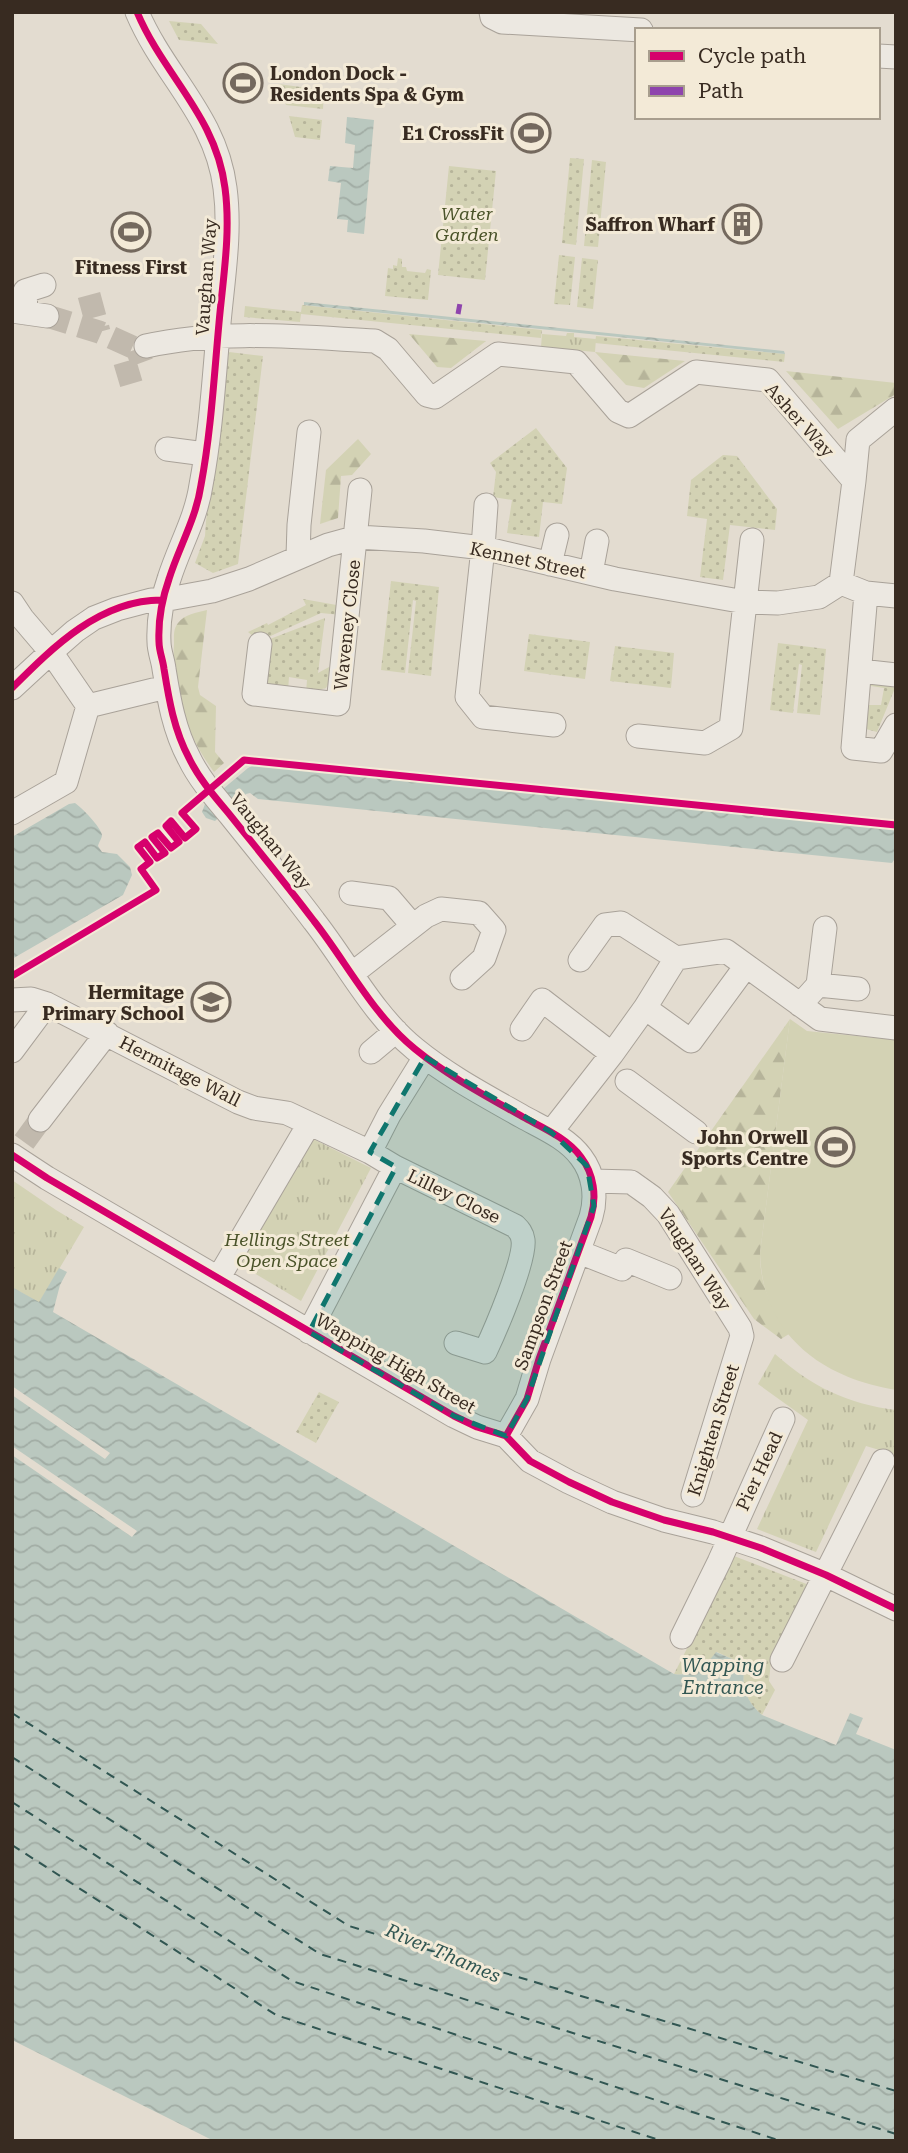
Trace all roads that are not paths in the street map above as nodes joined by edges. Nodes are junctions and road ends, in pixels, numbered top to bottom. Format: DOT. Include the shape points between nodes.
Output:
graph roads {
  1 [pos="137,12"];
  2 [pos="491,12"];
  3 [pos="635,30"];
  4 [pos="44,285"];
  5 [pos="29,313"];
  6 [pos="218,335"];
  7 [pos="146,346"];
  8 [pos="896,409"];
  9 [pos="309,432"];
  10 [pos="167,449"];
  11 [pos="205,454"];
  12 [pos="854,481"];
  13 [pos="360,490"];
  14 [pos="486,505"];
  15 [pos="557,535"];
  16 [pos="357,537"];
  17 [pos="752,540"];
  18 [pos="597,541"];
  19 [pos="484,548"];
  20 [pos="298,556"];
  21 [pos="550,564"];
  22 [pos="591,573"];
  23 [pos="841,583"];
  24 [pos="866,593"];
  25 [pos="896,596"];
  26 [pos="163,600"];
  27 [pos="745,602"];
  28 [pos="12,603"];
  29 [pos="260,644"];
  30 [pos="51,652"];
  31 [pos="860,671"];
  32 [pos="896,675"];
  33 [pos="13,686"];
  34 [pos="166,687"];
  35 [pos="88,706"];
  36 [pos="554,725"];
  37 [pos="896,725"];
  38 [pos="638,736"];
  39 [pos="12,813"];
  40 [pos="351,893"];
  41 [pos="413,926"];
  42 [pos="825,928"];
  43 [pos="676,958"];
  44 [pos="580,960"];
  45 [pos="746,966"];
  46 [pos="353,974"];
  47 [pos="462,978"];
  48 [pos="818,985"];
  49 [pos="858,989"];
  50 [pos="12,1000"];
  51 [pos="47,1004"];
  52 [pos="800,1005"];
  53 [pos="645,1008"];
  54 [pos="896,1028"];
  55 [pos="522,1029"];
  56 [pos="396,1031"];
  57 [pos="107,1033"];
  58 [pos="12,1051"];
  59 [pos="371,1052"];
  60 [pos="425,1057"];
  61 [pos="615,1068"];
  62 [pos="40,1120"];
  63 [pos="309,1124"];
  64 [pos="551,1132"];
  65 [pos="696,1132"];
  66 [pos="17,1151"];
  67 [pos="370,1152"];
  68 [pos="395,1167"];
  69 [pos="592,1181"];
  70 [pos="579,1252"];
  71 [pos="221,1273"];
  72 [pos="670,1278"];
  73 [pos="309,1332"];
  74 [pos="742,1336"];
  75 [pos="456,1343"];
  76 [pos="783,1419"];
  77 [pos="506,1436"];
  78 [pos="883,1461"];
  79 [pos="685,1525"];
  80 [pos="729,1537"];
  81 [pos="826,1575"];
  82 [pos="896,1609"];
  83 [pos="682,1637"];
  84 [pos="782,1660"];
  1 -- 6 [label="street, Vaughan Way" via="160,58 205,123 234,205"];
  2 -- 3 [label="street" via="496,20 519,23"];
  4 -- 5 [label="street" via="25,290"];
  6 -- 7 [label="street, Asher Way"];
  6 -- 11 [label="street, Vaughan Way"];
  6 -- 12 [label="street, Asher Way" via="375,341 435,397 498,354 576,362 618,411 629,416 696,372 768,380"];
  8 -- 12 [label="street, Asher Way" via="859,440"];
  9 -- 20 [label="street"];
  10 -- 11 [label="street"];
  11 -- 26 [label="street, Vaughan Way" via="195,515"];
  12 -- 23 [label="street"];
  13 -- 16 [label="street"];
  14 -- 19 [label="street"];
  15 -- 21 [label="street"];
  16 -- 19 [label="street, Kennet Street"];
  16 -- 20 [label="street, Kennet Street"];
  16 -- 29 [label="street, Waveney Close" via="338,704 254,694"];
  17 -- 27 [label="street"];
  18 -- 22 [label="street"];
  19 -- 21 [label="street, Kennet Street"];
  19 -- 36 [label="street" via="467,697 483,717"];
  20 -- 26 [label="street, Kennet Street" via="249,579"];
  21 -- 22 [label="street, Kennet Street"];
  22 -- 27 [label="street, Kennet Street"];
  23 -- 24 [label="street"];
  23 -- 27 [label="street, Kennet Street" via="819,597"];
  24 -- 25 [label="street"];
  24 -- 31 [label="street"];
  26 -- 30 [label="street, Kennet Street" via="94,618"];
  26 -- 34 [label="street, Vaughan Way" via="159,645"];
  27 -- 38 [label="street" via="731,728 705,743"];
  28 -- 30 [label="street"];
  30 -- 33 [label="street, Kennet Street"];
  30 -- 35 [label="street"];
  31 -- 32 [label="street"];
  31 -- 37 [label="street" via="853,748 881,751"];
  34 -- 35 [label="street"];
  34 -- 46 [label="street, Vaughan Way" via="183,745 205,785"];
  35 -- 39 [label="street" via="66,782"];
  40 -- 41 [label="street" via="389,898"];
  41 -- 46 [label="street"];
  41 -- 47 [label="street" via="441,909 479,913 494,930 484,958"];
  42 -- 48 [label="street"];
  43 -- 44 [label="street" via="621,923 605,925"];
  43 -- 45 [label="street" via="726,951"];
  43 -- 53 [label="street"];
  45 -- 52 [label="street"];
  45 -- 53 [label="street" via="691,1041"];
  46 -- 56 [label="street, Vaughan Way"];
  48 -- 49 [label="street"];
  48 -- 52 [label="street"];
  50 -- 51 [label="street, Hermitage Wall"];
  51 -- 57 [label="street, Hermitage Wall"];
  51 -- 58 [label="street"];
  52 -- 54 [label="street" via="820,1019"];
  53 -- 61 [label="street"];
  55 -- 61 [label="street" via="542,1000"];
  56 -- 59 [label="street"];
  56 -- 60 [label="street, Vaughan Way"];
  57 -- 62 [label="street" via="78,1063"];
  57 -- 63 [label="street, Hermitage Wall" via="238,1102 288,1113"];
  60 -- 64 [label="street, Vaughan Way"];
  60 -- 67 [label="street"];
  61 -- 64 [label="street"];
  61 -- 65 [label="street"];
  63 -- 67 [label="street, Hermitage Wall"];
  63 -- 71 [label="street"];
  64 -- 69 [label="street, Vaughan Way" via="580,1155"];
  66 -- 71 [label="street, Wapping High Street" via="57,1184"];
  67 -- 68 [label="street, Lilley Close"];
  68 -- 73 [label="street, Lilley Close"];
  68 -- 75 [label="street, Lilley Close" via="514,1226 524,1241 485,1352"];
  69 -- 70 [label="street, Sampson Street" via="594,1206"];
  69 -- 74 [label="street, Vaughan Way" via="631,1182 652,1196 668,1214"];
  70 -- 72 [label="street" via="622,1269 626,1260"];
  70 -- 77 [label="street, Sampson Street" via="527,1399"];
  71 -- 73 [label="street, Wapping High Street"];
  73 -- 77 [label="street, Wapping High Street" via="454,1416"];
  74 -- 79 [label="street, Knighten Street"];
  76 -- 80 [label="street, Pier Head"];
  77 -- 79 [label="street, Wapping High Street" via="525,1457 569,1482 612,1502"];
  78 -- 81 [label="street"];
  79 -- 80 [label="street, Wapping High Street"];
  80 -- 81 [label="street, Wapping High Street"];
  80 -- 83 [label="street, Pier Head"];
  81 -- 82 [label="street, Wapping High Street"];
  81 -- 84 [label="street"];
}
